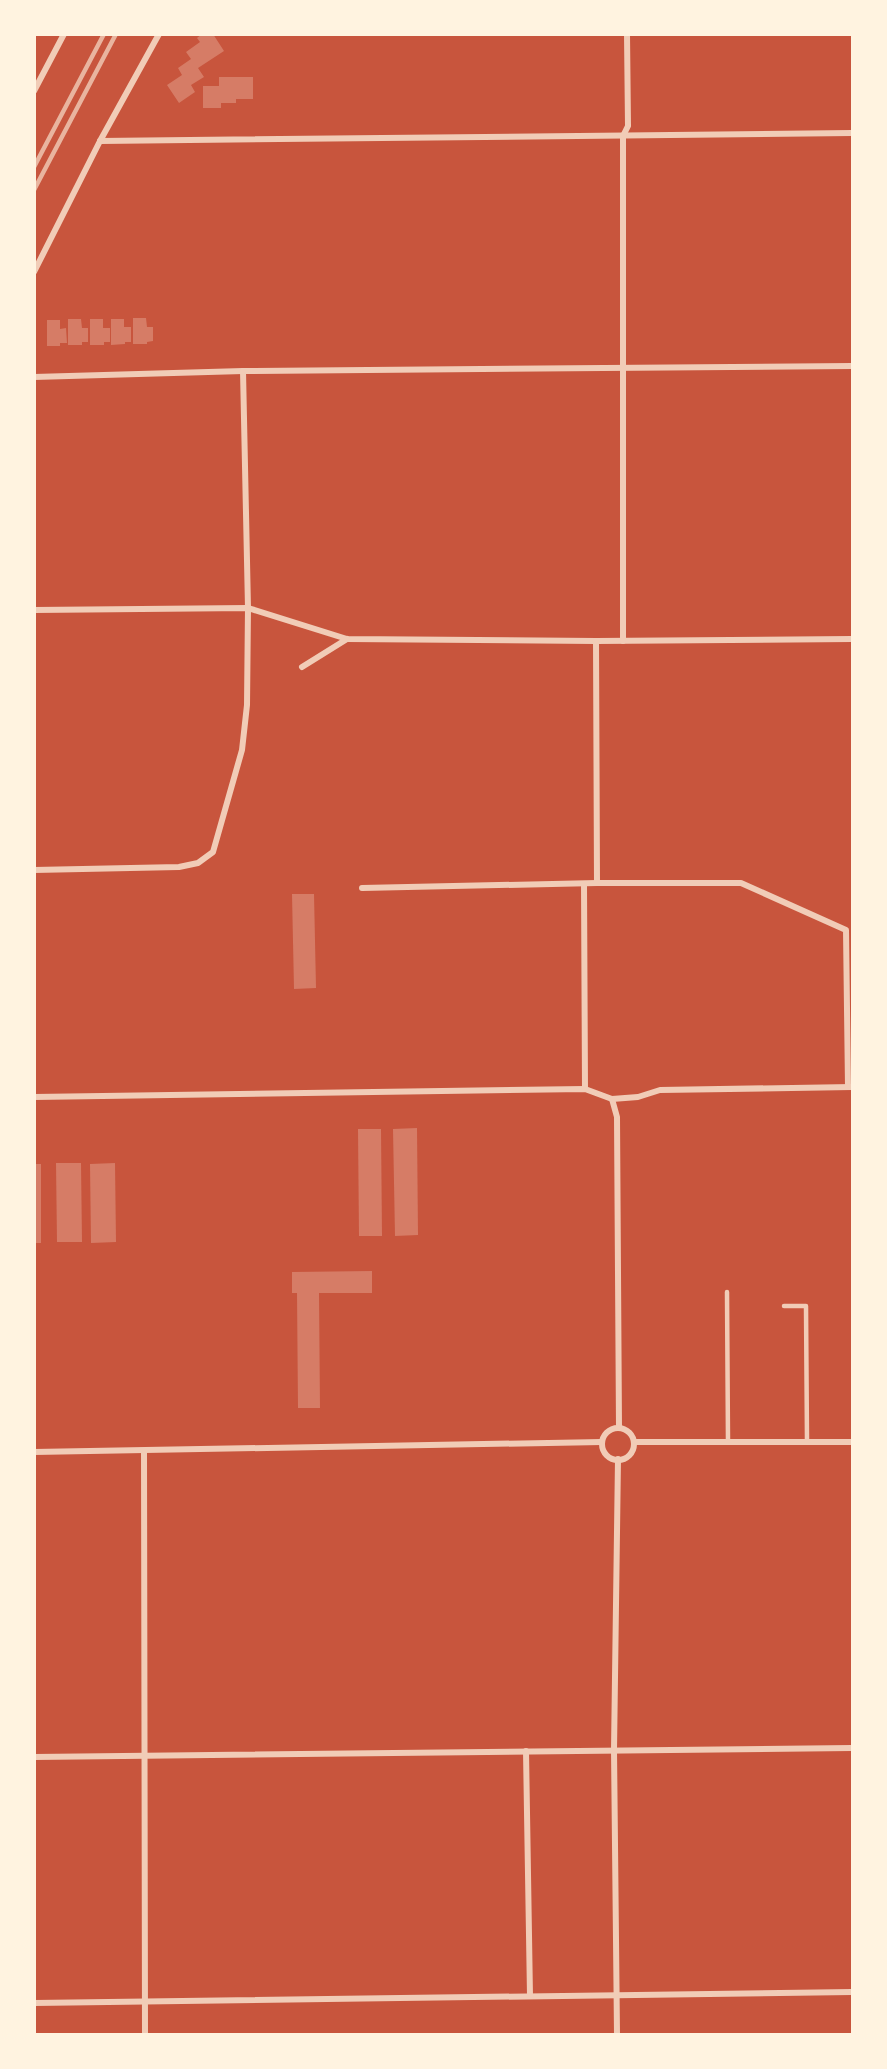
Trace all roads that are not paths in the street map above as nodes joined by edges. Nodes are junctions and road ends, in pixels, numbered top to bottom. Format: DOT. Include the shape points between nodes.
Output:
graph roads {
  1 [pos="64,34"];
  2 [pos="159,34"];
  3 [pos="627,34"];
  4 [pos="34,91"];
  5 [pos="852,133"];
  6 [pos="623,135"];
  7 [pos="100,141"];
  8 [pos="34,272"];
  9 [pos="852,366"];
  10 [pos="623,368"];
  11 [pos="243,371"];
  12 [pos="34,377"];
  13 [pos="248,608"];
  14 [pos="34,610"];
  15 [pos="347,639"];
  16 [pos="852,639"];
  17 [pos="596,641"];
  18 [pos="623,641"];
  19 [pos="302,667"];
  20 [pos="34,870"];
  21 [pos="584,884"];
  22 [pos="597,884"];
  23 [pos="362,888"];
  24 [pos="850,1087"];
  25 [pos="585,1089"];
  26 [pos="34,1097"];
  27 [pos="612,1099"];
  28 [pos="727,1292"];
  29 [pos="784,1306"];
  30 [pos="619,1428"];
  31 [pos="602,1442"];
  32 [pos="634,1442"];
  33 [pos="728,1442"];
  34 [pos="807,1442"];
  35 [pos="852,1442"];
  36 [pos="144,1451"];
  37 [pos="34,1452"];
  38 [pos="618,1459"];
  39 [pos="852,1748"];
  40 [pos="614,1750"];
  41 [pos="526,1751"];
  42 [pos="145,1756"];
  43 [pos="34,1757"];
  44 [pos="852,1992"];
  45 [pos="617,1995"];
  46 [pos="530,1996"];
  47 [pos="145,2002"];
  48 [pos="34,2003"];
  49 [pos="145,2034"];
  50 [pos="617,2034"];
  1 -- 4 [label="street"];
  2 -- 7 [label="street"];
  3 -- 6 [label="street" via="628,126"];
  5 -- 6 [label="street"];
  6 -- 7 [label="street"];
  6 -- 10 [label="street"];
  7 -- 8 [label="street"];
  9 -- 10 [label="street"];
  10 -- 11 [label="street"];
  10 -- 18 [label="street"];
  11 -- 12 [label="street"];
  11 -- 13 [label="street"];
  13 -- 14 [label="street"];
  13 -- 15 [label="street"];
  13 -- 20 [label="street" via="247,705 242,750 213,852 198,863 179,867"];
  15 -- 17 [label="street"];
  15 -- 19 [label="street"];
  16 -- 18 [label="street"];
  17 -- 18 [label="street"];
  17 -- 22 [label="street"];
  21 -- 22 [label="street"];
  21 -- 23 [label="street"];
  21 -- 25 [label="street"];
  22 -- 24 [label="street" via="741,883 846,930"];
  24 -- 27 [label="street" via="660,1090"];
  25 -- 26 [label="street"];
  25 -- 27 [label="street"];
  27 -- 30 [label="street" via="617,1117"];
  28 -- 33 [label="lane"];
  29 -- 34 [label="lane" via="806,1306"];
  30 -- 31 [label="street" via="605,1434"];
  30 -- 32 [label="street" via="629,1432"];
  31 -- 36 [label="street"];
  31 -- 38 [label="street" via="607,1456"];
  32 -- 33 [label="street"];
  32 -- 38 [label="street" via="631,1452"];
  33 -- 34 [label="street"];
  34 -- 35 [label="street"];
  36 -- 37 [label="street"];
  36 -- 42 [label="street"];
  38 -- 40 [label="street"];
  39 -- 40 [label="street"];
  40 -- 41 [label="street"];
  40 -- 45 [label="street"];
  41 -- 42 [label="street"];
  41 -- 46 [label="street"];
  42 -- 43 [label="street"];
  42 -- 47 [label="street"];
  44 -- 45 [label="street"];
  45 -- 46 [label="street"];
  45 -- 50 [label="street"];
  46 -- 47 [label="street"];
  47 -- 48 [label="street"];
  47 -- 49 [label="street"];
}
